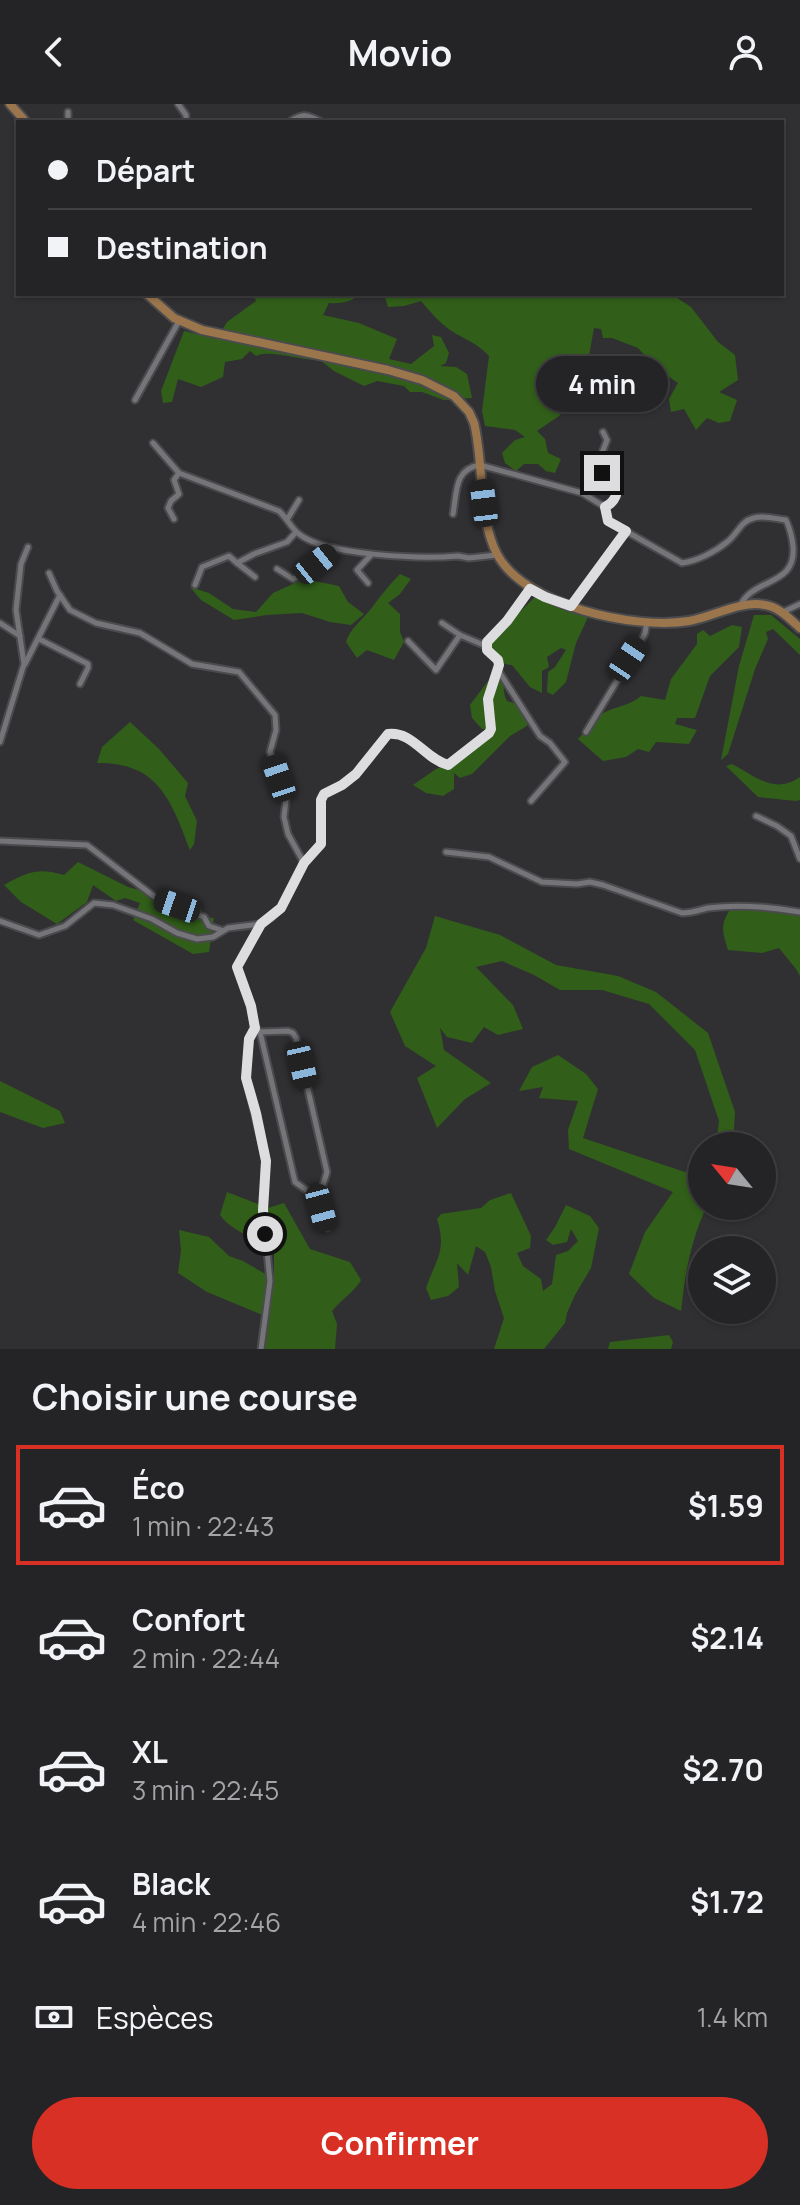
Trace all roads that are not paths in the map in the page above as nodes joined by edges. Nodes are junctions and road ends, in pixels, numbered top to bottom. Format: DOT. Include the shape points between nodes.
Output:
graph roads {
  1 [pos="178,104"];
  2 [pos="68,112"];
  3 [pos="186,119"];
  4 [pos="68,120"];
  5 [pos="292,120"];
  6 [pos="318,120"];
  7 [pos="149,296"];
  8 [pos="179,321"];
  9 [pos="135,400"];
  10 [pos="603,432"];
  11 [pos="153,443"];
  12 [pos="480,465"];
  13 [pos="179,473"];
  14 [pos="299,500"];
  15 [pos="605,507"];
  16 [pos="453,514"];
  17 [pos="288,518"];
  18 [pos="174,519"];
  19 [pos="626,531"];
  20 [pos="296,532"];
  21 [pos="28,547"];
  22 [pos="334,547"];
  23 [pos="372,555"];
  24 [pos="497,555"];
  25 [pos="237,563"];
  26 [pos="277,569"];
  27 [pos="49,573"];
  28 [pos="255,577"];
  29 [pos="368,583"];
  30 [pos="195,585"];
  31 [pos="530,589"];
  32 [pos="60,595"];
  33 [pos="800,604"];
  34 [pos="571,606"];
  35 [pos="740,607"];
  36 [pos="781,612"];
  37 [pos="647,622"];
  38 [pos="0,623"];
  39 [pos="442,623"];
  40 [pos="800,628"];
  41 [pos="460,635"];
  42 [pos="21,637"];
  43 [pos="39,639"];
  44 [pos="408,641"];
  45 [pos="486,646"];
  46 [pos="24,664"];
  47 [pos="498,669"];
  48 [pos="80,684"];
  49 [pos="586,732"];
  50 [pos="0,742"];
  51 [pos="531,801"];
  52 [pos="756,816"];
  53 [pos="0,841"];
  54 [pos="446,852"];
  55 [pos="800,859"];
  56 [pos="304,863"];
  57 [pos="800,912"];
  58 [pos="0,921"];
  59 [pos="261,924"];
  60 [pos="222,930"];
  61 [pos="258,1030"];
  62 [pos="316,1197"];
  63 [pos="327,1228"];
  64 [pos="261,1349"];
  1 -- 3 [label="street"];
  2 -- 4 [label="street"];
  5 -- 6 [label="street" via="299,115"];
  7 -- 8 [label="main road"];
  8 -- 9 [label="street"];
  8 -- 12 [label="main road" via="433,384 469,412"];
  10 -- 15 [label="street" via="607,440 597,466 618,481 612,504"];
  11 -- 13 [label="street"];
  12 -- 15 [label="street" via="582,493"];
  12 -- 16 [label="street" via="461,475"];
  12 -- 24 [label="main road"];
  13 -- 17 [label="street"];
  13 -- 18 [label="street" via="174,480 179,494 168,508"];
  14 -- 17 [label="street"];
  15 -- 19 [label="street" via="608,521"];
  17 -- 20 [label="street"];
  19 -- 34 [label="street"];
  19 -- 35 [label="street" via="682,563 728,541 752,518 786,520 792,565 753,591"];
  20 -- 22 [label="street"];
  20 -- 25 [label="street" via="287,542"];
  21 -- 42 [label="street" via="16,610"];
  22 -- 23 [label="street"];
  22 -- 26 [label="street" via="301,576 293,579"];
  23 -- 24 [label="street"];
  23 -- 29 [label="street" via="357,570"];
  24 -- 31 [label="main road"];
  25 -- 28 [label="street"];
  25 -- 30 [label="street" via="229,556 202,567"];
  27 -- 32 [label="street"];
  31 -- 34 [label="main road"];
  31 -- 45 [label="street"];
  32 -- 43 [label="street"];
  32 -- 56 [label="street" via="70,610 96,623 140,633 192,664 239,672 275,715 270,752 286,799 288,834"];
  33 -- 36 [label="street"];
  34 -- 37 [label="main road"];
  35 -- 36 [label="main road" via="766,605"];
  35 -- 37 [label="main road" via="691,621"];
  36 -- 40 [label="main road"];
  37 -- 49 [label="street" via="640,643"];
  38 -- 42 [label="street"];
  39 -- 41 [label="street"];
  41 -- 44 [label="street" via="436,670"];
  41 -- 45 [label="street"];
  42 -- 46 [label="street"];
  43 -- 46 [label="street"];
  43 -- 48 [label="street" via="88,664"];
  45 -- 47 [label="street" via="498,660"];
  46 -- 50 [label="street"];
  47 -- 51 [label="street" via="540,736 565,762"];
  47 -- 56 [label="street" via="488,699 489,733 448,765 406,736 388,734 356,774 324,794 321,844"];
  52 -- 55 [label="street" via="791,836"];
  53 -- 60 [label="street" via="87,845 160,901 204,917 209,926"];
  54 -- 57 [label="street" via="489,857 542,882 603,885 682,913 772,907"];
  56 -- 59 [label="street" via="281,908"];
  58 -- 60 [label="street" via="39,935 65,926 94,903 113,905 197,939"];
  59 -- 60 [label="street"];
  59 -- 61 [label="street" via="237,967"];
  61 -- 62 [label="street" via="295,1182"];
  61 -- 62 [label="street" via="288,1031 296,1038 327,1172"];
  61 -- 64 [label="street" via="249,1039 246,1078 266,1161 263,1210 270,1281"];
  62 -- 63 [label="street"];
}
